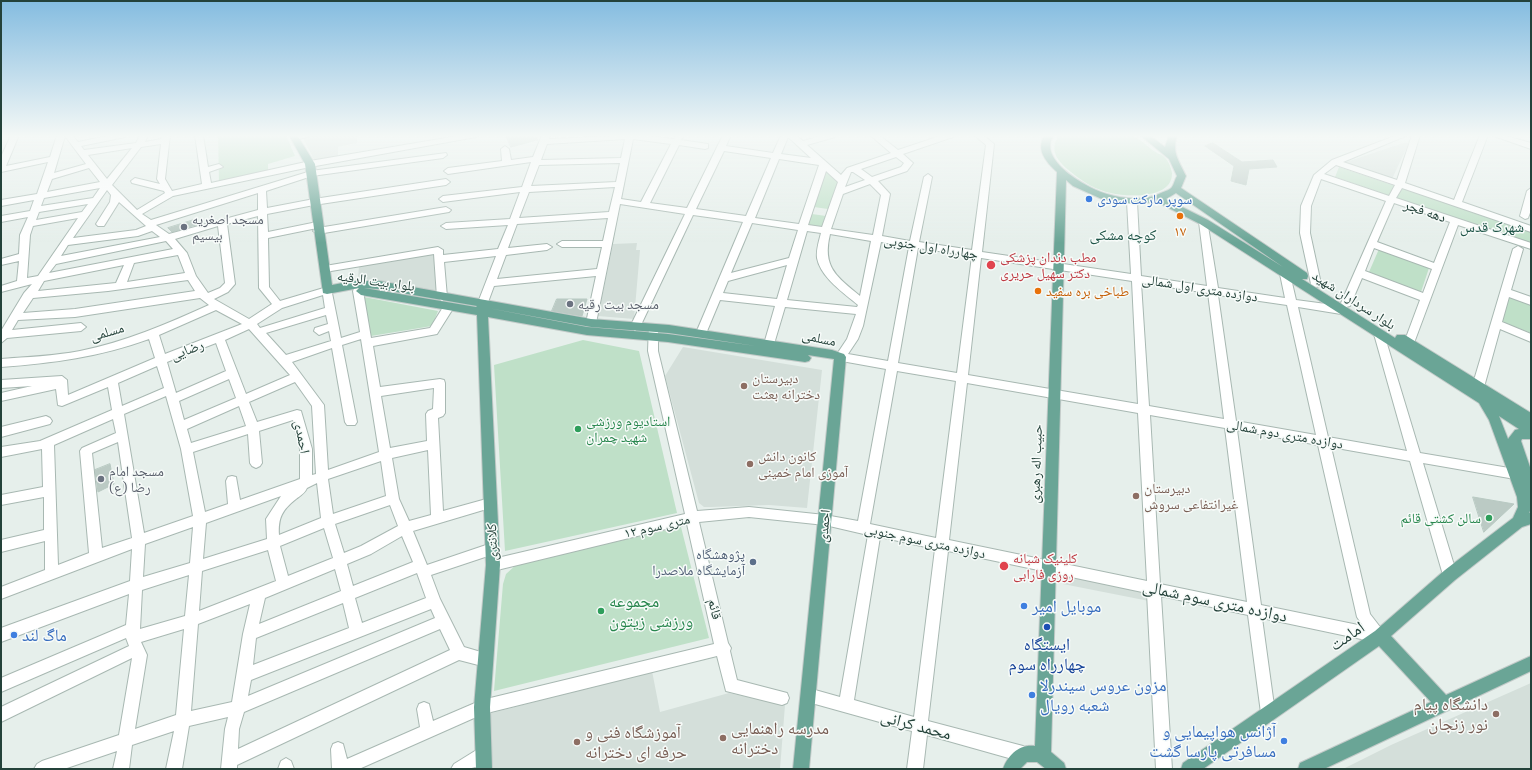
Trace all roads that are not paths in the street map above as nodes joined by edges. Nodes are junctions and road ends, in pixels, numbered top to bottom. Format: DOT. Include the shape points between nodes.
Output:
graph roads {
  1 [pos="204,170"];
  2 [pos="50,171"];
  3 [pos="72,171"];
  4 [pos="96,171"];
  5 [pos="119,171"];
  6 [pos="162,171"];
  7 [pos="298,171"];
  8 [pos="305,171"];
  9 [pos="310,171"];
  10 [pos="532,171"];
  11 [pos="623,171"];
  12 [pos="662,171"];
  13 [pos="710,171"];
  14 [pos="770,171"];
  15 [pos="823,171"];
  16 [pos="832,171"];
  17 [pos="850,171"];
  18 [pos="853,171"];
  19 [pos="895,171"];
  20 [pos="987,171"];
  21 [pos="1181,171"];
  22 [pos="1323,171"];
  23 [pos="1361,171"];
  24 [pos="1404,171"];
  25 [pos="1470,171"];
  26 [pos="1061,173"];
  27 [pos="1318,175"];
  28 [pos="48,177"];
  29 [pos="928,177"];
  30 [pos="135,181"];
  31 [pos="842,181"];
  32 [pos="872,181"];
  33 [pos="446,182"];
  34 [pos="106,184"];
  35 [pos="620,184"];
  36 [pos="1400,184"];
  37 [pos="207,186"];
  38 [pos="262,188"];
  39 [pos="525,189"];
  40 [pos="1177,189"];
  41 [pos="1531,191"];
  42 [pos="168,192"];
  43 [pos="839,192"];
  44 [pos="116,194"];
  45 [pos="40,196"];
  46 [pos="443,199"];
  47 [pos="1159,199"];
  48 [pos="1391,199"];
  49 [pos="95,200"];
  50 [pos="616,201"];
  51 [pos="314,202"];
  52 [pos="1132,202"];
  53 [pos="1,203"];
  54 [pos="1458,204"];
  55 [pos="644,205"];
  56 [pos="1200,205"];
  57 [pos="34,211"];
  58 [pos="262,212"];
  59 [pos="691,212"];
  60 [pos="85,214"];
  61 [pos="136,214"];
  62 [pos="440,214"];
  63 [pos="1187,214"];
  64 [pos="418,215"];
  65 [pos="614,215"];
  66 [pos="1525,216"];
  67 [pos="1,219"];
  68 [pos="749,220"];
  69 [pos="513,221"];
  70 [pos="1455,221"];
  71 [pos="222,222"];
  72 [pos="1204,222"];
  73 [pos="30,224"];
  74 [pos="101,224"];
  75 [pos="151,225"];
  76 [pos="419,225"];
  77 [pos="446,226"];
  78 [pos="803,227"];
  79 [pos="318,228"];
  80 [pos="1531,229"];
  81 [pos="827,230"];
  82 [pos="263,236"];
  83 [pos="168,238"];
  84 [pos="878,238"];
  85 [pos="66,242"];
  86 [pos="140,244"];
  87 [pos="562,244"];
  88 [pos="607,244"];
  89 [pos="914,244"];
  90 [pos="1372,244"];
  91 [pos="1531,246"];
  92 [pos="547,247"];
  93 [pos="1518,249"];
  94 [pos="180,251"];
  95 [pos="501,253"];
  96 [pos="977,254"];
  97 [pos="24,256"];
  98 [pos="439,259"];
  99 [pos="793,260"];
  100 [pos="53,261"];
  101 [pos="132,261"];
  102 [pos="1,262"];
  103 [pos="1058,266"];
  104 [pos="1438,267"];
  105 [pos="324,269"];
  106 [pos="601,272"];
  107 [pos="1359,272"];
  108 [pos="1286,274"];
  109 [pos="191,276"];
  110 [pos="41,278"];
  111 [pos="725,278"];
  112 [pos="1135,278"];
  113 [pos="22,282"];
  114 [pos="490,283"];
  115 [pos="1316,284"];
  116 [pos="120,286"];
  117 [pos="1,289"];
  118 [pos="327,290"];
  119 [pos="1213,290"];
  120 [pos="358,291"];
  121 [pos="1506,292"];
  122 [pos="28,295"];
  123 [pos="205,296"];
  124 [pos="717,296"];
  125 [pos="442,297"];
  126 [pos="1426,298"];
  127 [pos="1531,301"];
  128 [pos="1292,302"];
  129 [pos="780,303"];
  130 [pos="278,305"];
  131 [pos="216,306"];
  132 [pos="1343,306"];
  133 [pos="449,307"];
  134 [pos="862,308"];
  135 [pos="482,309"];
  136 [pos="331,310"];
  137 [pos="15,317"];
  138 [pos="300,320"];
  139 [pos="590,323"];
  140 [pos="1497,324"];
  141 [pos="334,326"];
  142 [pos="81,327"];
  143 [pos="636,327"];
  144 [pos="255,328"];
  145 [pos="302,330"];
  146 [pos="319,331"];
  147 [pos="653,333"];
  148 [pos="153,334"];
  149 [pos="701,334"];
  150 [pos="1379,334"];
  151 [pos="2,337"];
  152 [pos="219,338"];
  153 [pos="366,338"];
  154 [pos="1531,338"];
  155 [pos="337,342"];
  156 [pos="1409,343"];
  157 [pos="769,344"];
  158 [pos="840,357"];
  159 [pos="161,360"];
  160 [pos="284,360"];
  161 [pos="1,363"];
  162 [pos="892,366"];
  163 [pos="232,373"];
  164 [pos="297,376"];
  165 [pos="962,378"];
  166 [pos="112,381"];
  167 [pos="1,384"];
  168 [pos="61,384"];
  169 [pos="376,392"];
  170 [pos="1478,392"];
  171 [pos="1054,394"];
  172 [pos="171,395"];
  173 [pos="1,397"];
  174 [pos="242,400"];
  175 [pos="1143,410"];
  176 [pos="118,412"];
  177 [pos="1531,419"];
  178 [pos="46,421"];
  179 [pos="351,422"];
  180 [pos="1231,425"];
  181 [pos="180,427"];
  182 [pos="253,428"];
  183 [pos="1531,430"];
  184 [pos="1,432"];
  185 [pos="1531,434"];
  186 [pos="122,435"];
  187 [pos="1324,441"];
  188 [pos="48,442"];
  189 [pos="434,444"];
  190 [pos="187,449"];
  191 [pos="1,452"];
  192 [pos="386,454"];
  193 [pos="1415,457"];
  194 [pos="256,463"];
  195 [pos="313,480"];
  196 [pos="232,482"];
  197 [pos="1527,483"];
  198 [pos="50,491"];
  199 [pos="1,500"];
  200 [pos="393,500"];
  201 [pos="490,503"];
  202 [pos="234,508"];
  203 [pos="693,517"];
  204 [pos="200,519"];
  205 [pos="436,519"];
  206 [pos="825,520"];
  207 [pos="1524,520"];
  208 [pos="328,521"];
  209 [pos="405,528"];
  210 [pos="869,529"];
  211 [pos="51,534"];
  212 [pos="139,542"];
  213 [pos="273,543"];
  214 [pos="942,545"];
  215 [pos="1,546"];
  216 [pos="492,549"];
  217 [pos="96,556"];
  218 [pos="340,561"];
  219 [pos="493,565"];
  220 [pos="1049,567"];
  221 [pos="196,568"];
  222 [pos="422,568"];
  223 [pos="52,573"];
  224 [pos="1450,575"];
  225 [pos="283,584"];
  226 [pos="136,586"];
  227 [pos="1153,588"];
  228 [pos="1,593"];
  229 [pos="259,594"];
  230 [pos="348,595"];
  231 [pos="434,601"];
  232 [pos="1254,610"];
  233 [pos="192,620"];
  234 [pos="443,621"];
  235 [pos="357,632"];
  236 [pos="250,634"];
  237 [pos="1,635"];
  238 [pos="1380,636"];
  239 [pos="134,639"];
  240 [pos="724,648"];
  241 [pos="459,653"];
  242 [pos="486,660"];
  243 [pos="1531,662"];
  244 [pos="244,675"];
  245 [pos="1,685"];
  246 [pos="808,695"];
  247 [pos="782,698"];
  248 [pos="1443,704"];
  249 [pos="846,706"];
  250 [pos="482,707"];
  251 [pos="237,708"];
  252 [pos="424,709"];
  253 [pos="1268,713"];
  254 [pos="1,716"];
  255 [pos="183,720"];
  256 [pos="921,726"];
  257 [pos="428,731"];
  258 [pos="126,740"];
  259 [pos="338,749"];
  260 [pos="1023,754"];
  261 [pos="1043,756"];
  262 [pos="484,762"];
  263 [pos="1202,764"];
  264 [pos="229,765"];
  265 [pos="42,769"];
  266 [pos="121,769"];
  267 [pos="174,769"];
  268 [pos="340,769"];
  269 [pos="459,769"];
  270 [pos="801,769"];
  271 [pos="916,769"];
  272 [pos="1011,769"];
  273 [pos="1058,769"];
  274 [pos="1164,769"];
  275 [pos="1189,769"];
  276 [pos="1306,769"];
  1 -- 37 [label="street"];
  2 -- 28 [label="street"];
  3 -- 28 [label="street"];
  4 -- 34 [label="street"];
  5 -- 34 [label="street"];
  6 -- 42 [label="street" via="161,179"];
  7 -- 37 [label="street"];
  8 -- 38 [label="street"];
  9 -- 51 [label="main road"];
  10 -- 39 [label="street"];
  11 -- 35 [label="street"];
  12 -- 55 [label="street"];
  13 -- 59 [label="street"];
  14 -- 68 [label="street"];
  15 -- 78 [label="street"];
  16 -- 31 [label="street"];
  17 -- 31 [label="street"];
  18 -- 32 [label="street"];
  19 -- 32 [label="street"];
  20 -- 96 [label="street"];
  21 -- 40 [label="main road" via="1181,182"];
  22 -- 27 [label="street"];
  23 -- 36 [label="street, دهه فجر"];
  24 -- 36 [label="street"];
  25 -- 54 [label="street"];
  26 -- 52 [label="main road" via="1096,194"];
  26 -- 103 [label="main road, حبیب اله رهبری"];
  27 -- 48 [label="street, دهه فجر"];
  27 -- 115 [label="street" via="1306,206 1305,233"];
  28 -- 45 [label="street"];
  29 -- 89 [label="street"];
  30 -- 42 [label="street"];
  31 -- 43 [label="street"];
  32 -- 43 [label="street"];
  32 -- 84 [label="street" via="886,194"];
  33 -- 51 [label="street" via="426,189 358,199 338,195"];
  34 -- 44 [label="street"];
  34 -- 45 [label="street"];
  34 -- 49 [label="street"];
  35 -- 39 [label="street"];
  35 -- 50 [label="street"];
  36 -- 48 [label="street"];
  36 -- 54 [label="street, دهه فجر"];
  37 -- 42 [label="street"];
  38 -- 58 [label="street"];
  38 -- 75 [label="street"];
  39 -- 46 [label="street"];
  39 -- 69 [label="street"];
  40 -- 47 [label="main road"];
  40 -- 56 [label="main road, بلوار سرداران شهید"];
  41 -- 66 [label="street"];
  42 -- 61 [label="street"];
  43 -- 81 [label="street"];
  44 -- 61 [label="street"];
  44 -- 74 [label="street" via="115,202"];
  45 -- 53 [label="street"];
  45 -- 57 [label="street"];
  47 -- 52 [label="main road"];
  47 -- 63 [label="main road, بلوار سرداران شهید"];
  48 -- 70 [label="street, دهه فجر"];
  48 -- 90 [label="street"];
  49 -- 57 [label="street"];
  49 -- 60 [label="street"];
  50 -- 55 [label="street, چهارراه اول جنوبی"];
  50 -- 65 [label="street"];
  51 -- 58 [label="street"];
  51 -- 79 [label="main road"];
  52 -- 112 [label="street"];
  54 -- 80 [label="street, دهه فجر"];
  55 -- 59 [label="street, چهارراه اول جنوبی"];
  56 -- 63 [label="main road" via="1189,200 1180,201 1179,205"];
  56 -- 115 [label="main road, بلوار سرداران شهید"];
  57 -- 67 [label="street"];
  57 -- 73 [label="street"];
  58 -- 71 [label="street"];
  58 -- 82 [label="street"];
  59 -- 68 [label="street, چهارراه اول جنوبی"];
  59 -- 143 [label="street"];
  60 -- 73 [label="street"];
  60 -- 85 [label="street"];
  61 -- 75 [label="street"];
  62 -- 64 [label="street"];
  63 -- 72 [label="main road, بلوار سرداران شهید"];
  64 -- 76 [label="street"];
  64 -- 79 [label="street" via="396,215 382,225 368,223"];
  65 -- 69 [label="street"];
  65 -- 88 [label="street"];
  68 -- 78 [label="street, چهارراه اول جنوبی"];
  68 -- 111 [label="street"];
  69 -- 77 [label="street"];
  69 -- 95 [label="street"];
  70 -- 91 [label="street, دهه فجر"];
  70 -- 104 [label="street"];
  71 -- 83 [label="street"];
  71 -- 123 [label="street" via="230,284 224,290"];
  72 -- 108 [label="main road, بلوار سرداران شهید"];
  72 -- 119 [label="street"];
  73 -- 97 [label="street" via="25,235"];
  75 -- 83 [label="street"];
  75 -- 85 [label="street" via="138,233"];
  78 -- 81 [label="street, چهارراه اول جنوبی"];
  78 -- 99 [label="street"];
  79 -- 82 [label="street"];
  79 -- 105 [label="main road"];
  81 -- 84 [label="street, چهارراه اول جنوبی"];
  81 -- 134 [label="street" via="822,258 843,288"];
  82 -- 130 [label="street" via="264,288"];
  83 -- 86 [label="street"];
  83 -- 94 [label="street"];
  84 -- 89 [label="street, چهارراه اول جنوبی"];
  84 -- 134 [label="street"];
  85 -- 100 [label="street"];
  86 -- 100 [label="street"];
  86 -- 101 [label="street"];
  87 -- 88 [label="street"];
  88 -- 106 [label="street"];
  89 -- 96 [label="street, چهارراه اول جنوبی"];
  89 -- 162 [label="street"];
  90 -- 104 [label="street"];
  90 -- 107 [label="street"];
  92 -- 95 [label="street"];
  93 -- 121 [label="street"];
  94 -- 101 [label="street"];
  94 -- 109 [label="street"];
  95 -- 98 [label="street"];
  95 -- 114 [label="street"];
  96 -- 103 [label="street, چهارراه اول جنوبی"];
  96 -- 165 [label="street"];
  97 -- 102 [label="street"];
  97 -- 113 [label="street"];
  98 -- 105 [label="street" via="438,250"];
  98 -- 125 [label="street"];
  99 -- 111 [label="street"];
  99 -- 129 [label="street"];
  100 -- 110 [label="street"];
  101 -- 110 [label="street"];
  101 -- 116 [label="street"];
  103 -- 112 [label="street, دوازده متری اول شمالی"];
  103 -- 171 [label="main road, حبیب اله رهبری"];
  104 -- 126 [label="street"];
  105 -- 118 [label="main road"];
  106 -- 114 [label="street"];
  106 -- 139 [label="street"];
  107 -- 126 [label="street"];
  107 -- 132 [label="street"];
  108 -- 128 [label="street"];
  108 -- 132 [label="main road, بلوار سرداران شهید"];
  109 -- 116 [label="street"];
  109 -- 123 [label="street"];
  110 -- 113 [label="street"];
  110 -- 122 [label="street"];
  111 -- 124 [label="street"];
  112 -- 119 [label="street, دوازده متری اول شمالی"];
  112 -- 175 [label="street"];
  113 -- 117 [label="street"];
  114 -- 135 [label="street"];
  115 -- 132 [label="main road, بلوار سرداران شهید"];
  116 -- 122 [label="street"];
  118 -- 120 [label="main road, بلوار بیت الرقیه"];
  118 -- 125 [label="main road, بلوار بیت الرقیه" via="362,283"];
  118 -- 130 [label="street, رضایی"];
  118 -- 136 [label="street"];
  119 -- 128 [label="street, دوازده متری اول شمالی"];
  119 -- 180 [label="street"];
  120 -- 133 [label="main road, بلوار بیت الرقیه"];
  120 -- 153 [label="street"];
  121 -- 127 [label="street"];
  121 -- 140 [label="street"];
  122 -- 137 [label="street"];
  123 -- 131 [label="street"];
  123 -- 137 [label="street" via="75,313"];
  124 -- 129 [label="street"];
  124 -- 149 [label="street"];
  125 -- 135 [label="main road, بلوار بیت الرقیه"];
  126 -- 156 [label="street"];
  128 -- 132 [label="street, دوازده متری اول شمالی"];
  128 -- 187 [label="street"];
  129 -- 134 [label="street"];
  129 -- 157 [label="street"];
  130 -- 144 [label="street, رضایی"];
  131 -- 144 [label="street"];
  131 -- 148 [label="street, مسلمی"];
  132 -- 150 [label="main road, بلوار سرداران شهید"];
  132 -- 156 [label="main road, بلوار سرداران شهید"];
  133 -- 135 [label="main road, بلوار بیت الرقیه"];
  133 -- 153 [label="street" via="433,331"];
  134 -- 158 [label="street" via="854,338"];
  135 -- 139 [label="main road, بلوار بیت الرقیه"];
  135 -- 147 [label="main road, بلوار بیت الرقیه" via="587,331"];
  135 -- 201 [label="main road, کلانتری"];
  136 -- 138 [label="street"];
  136 -- 141 [label="street"];
  137 -- 151 [label="street"];
  138 -- 144 [label="street"];
  138 -- 145 [label="street"];
  139 -- 143 [label="main road, بلوار بیت الرقیه"];
  140 -- 154 [label="street"];
  140 -- 170 [label="street"];
  141 -- 146 [label="street"];
  141 -- 155 [label="street"];
  142 -- 151 [label="street"];
  143 -- 147 [label="main road, بلوار بیت الرقیه"];
  144 -- 152 [label="street, رضایی"];
  144 -- 160 [label="street"];
  147 -- 149 [label="main road, مسلمی"];
  147 -- 158 [label="main road, مسلمی" via="824,360 832,361"];
  147 -- 203 [label="street, قائم" via="653,351"];
  148 -- 159 [label="street"];
  148 -- 161 [label="street, مسلمی" via="80,355"];
  149 -- 157 [label="main road, مسلمی"];
  150 -- 170 [label="main road, بلوار سرداران شهید"];
  150 -- 193 [label="street"];
  152 -- 159 [label="street, رضایی"];
  152 -- 163 [label="street"];
  153 -- 155 [label="street"];
  153 -- 169 [label="street"];
  155 -- 160 [label="street"];
  155 -- 179 [label="street"];
  156 -- 170 [label="main road, بلوار سرداران شهید"];
  157 -- 158 [label="main road, مسلمی"];
  158 -- 162 [label="street, دوازده متری دوم شمالی"];
  158 -- 206 [label="main road, احمدی"];
  159 -- 166 [label="street, رضایی"];
  159 -- 172 [label="street"];
  160 -- 164 [label="street"];
  162 -- 165 [label="street, دوازده متری دوم شمالی"];
  162 -- 210 [label="street"];
  163 -- 172 [label="street"];
  163 -- 174 [label="street"];
  164 -- 174 [label="street"];
  164 -- 195 [label="street" via="318,406"];
  165 -- 171 [label="street, دوازده متری دوم شمالی"];
  165 -- 214 [label="street"];
  166 -- 168 [label="street, رضایی" via="62,402"];
  166 -- 176 [label="street"];
  167 -- 168 [label="street" via="62,380"];
  168 -- 173 [label="street"];
  169 -- 189 [label="street" via="440,383 439,413 432,414"];
  169 -- 192 [label="street"];
  170 -- 177 [label="main road, بلوار سرداران شهید"];
  170 -- 183 [label="main road, بلوار سرداران شهید"];
  170 -- 197 [label="main road"];
  171 -- 175 [label="street, دوازده متری دوم شمالی"];
  171 -- 220 [label="main road, حبیب اله رهبری"];
  172 -- 176 [label="street"];
  172 -- 181 [label="street"];
  174 -- 181 [label="street"];
  174 -- 182 [label="street"];
  175 -- 180 [label="street, دوازده متری دوم شمالی"];
  175 -- 227 [label="street"];
  176 -- 186 [label="street"];
  176 -- 188 [label="street"];
  178 -- 184 [label="street"];
  180 -- 187 [label="street, دوازده متری دوم شمالی"];
  180 -- 232 [label="street"];
  181 -- 190 [label="street"];
  182 -- 190 [label="street, احمدی"];
  182 -- 194 [label="street"];
  182 -- 195 [label="street, احمدی" via="297,414"];
  185 -- 197 [label="main road" via="1519,434 1514,440"];
  186 -- 212 [label="street"];
  186 -- 217 [label="street" via="86,451"];
  187 -- 193 [label="street, دوازده متری دوم شمالی"];
  187 -- 238 [label="street" via="1364,617"];
  188 -- 191 [label="street"];
  188 -- 198 [label="street"];
  189 -- 192 [label="street"];
  189 -- 205 [label="street"];
  190 -- 204 [label="street"];
  192 -- 195 [label="street"];
  192 -- 200 [label="street"];
  193 -- 197 [label="street, دوازده متری دوم شمالی"];
  193 -- 224 [label="street"];
  195 -- 202 [label="street"];
  195 -- 208 [label="street"];
  195 -- 213 [label="street" via="284,501 272,519"];
  196 -- 202 [label="street"];
  197 -- 207 [label="main road"];
  198 -- 199 [label="street"];
  198 -- 211 [label="street"];
  200 -- 208 [label="street"];
  200 -- 209 [label="street"];
  201 -- 205 [label="street"];
  201 -- 216 [label="main road, کلانتری"];
  202 -- 204 [label="street"];
  203 -- 206 [label="street, ۱۲ متری سوم" via="749,512"];
  203 -- 219 [label="street, ۱۲ متری سوم"];
  203 -- 240 [label="street, قائم"];
  204 -- 212 [label="street"];
  204 -- 221 [label="street"];
  205 -- 209 [label="street"];
  206 -- 210 [label="street, دوازده متری سوم جنوبی"];
  206 -- 246 [label="main road, احمدی"];
  207 -- 224 [label="main road, امامت"];
  208 -- 213 [label="street"];
  208 -- 218 [label="street"];
  209 -- 218 [label="street"];
  209 -- 222 [label="street"];
  210 -- 214 [label="street, دوازده متری سوم جنوبی"];
  210 -- 249 [label="street"];
  211 -- 215 [label="street"];
  211 -- 223 [label="street"];
  212 -- 217 [label="street"];
  212 -- 226 [label="street"];
  213 -- 221 [label="street"];
  213 -- 225 [label="street"];
  214 -- 220 [label="street, دوازده متری سوم جنوبی"];
  214 -- 256 [label="street"];
  216 -- 219 [label="main road, کلانتری"];
  216 -- 222 [label="street"];
  217 -- 223 [label="street"];
  218 -- 225 [label="street"];
  218 -- 230 [label="street"];
  219 -- 242 [label="main road, کلانتری"];
  220 -- 227 [label="street, دوازده متری سوم شمالی"];
  220 -- 261 [label="main road, حبیب اله رهبری"];
  221 -- 226 [label="street"];
  221 -- 233 [label="street"];
  222 -- 230 [label="street"];
  222 -- 231 [label="street"];
  223 -- 228 [label="street"];
  224 -- 238 [label="main road, امامت"];
  225 -- 229 [label="street"];
  226 -- 237 [label="street"];
  226 -- 239 [label="street"];
  227 -- 232 [label="street, دوازده متری سوم شمالی"];
  227 -- 274 [label="street"];
  229 -- 233 [label="street"];
  229 -- 236 [label="street"];
  230 -- 235 [label="street"];
  230 -- 236 [label="street"];
  231 -- 234 [label="street"];
  231 -- 235 [label="street"];
  232 -- 238 [label="street, دوازده متری سوم شمالی"];
  232 -- 253 [label="street"];
  233 -- 239 [label="street"];
  233 -- 255 [label="street"];
  234 -- 241 [label="street"];
  234 -- 251 [label="street"];
  235 -- 244 [label="street"];
  236 -- 244 [label="street"];
  238 -- 248 [label="main road"];
  238 -- 253 [label="main road, امامت"];
  239 -- 245 [label="street" via="80,650"];
  239 -- 254 [label="street"];
  239 -- 258 [label="street" via="140,655"];
  240 -- 247 [label="street, قائم" via="731,686"];
  240 -- 250 [label="street"];
  241 -- 242 [label="street"];
  241 -- 264 [label="street"];
  242 -- 250 [label="main road, کلانتری"];
  243 -- 248 [label="main road"];
  244 -- 251 [label="street"];
  246 -- 249 [label="street, محمد کرانی"];
  246 -- 270 [label="main road, احمدی"];
  248 -- 276 [label="main road"];
  249 -- 256 [label="street, محمد کرانی"];
  250 -- 257 [label="street"];
  250 -- 262 [label="main road, کلانتری"];
  251 -- 255 [label="street"];
  251 -- 264 [label="street"];
  252 -- 257 [label="street"];
  253 -- 263 [label="main road, امامت"];
  255 -- 258 [label="street"];
  255 -- 267 [label="street"];
  256 -- 260 [label="street, محمد کرانی"];
  256 -- 271 [label="street"];
  257 -- 268 [label="street"];
  258 -- 265 [label="street"];
  258 -- 266 [label="street"];
  259 -- 268 [label="street"];
  260 -- 261 [label="main road"];
  260 -- 272 [label="main road" via="1015,760"];
  261 -- 273 [label="main road"];
  262 -- 269 [label="street"];
  263 -- 275 [label="main road, امامت"];
}
